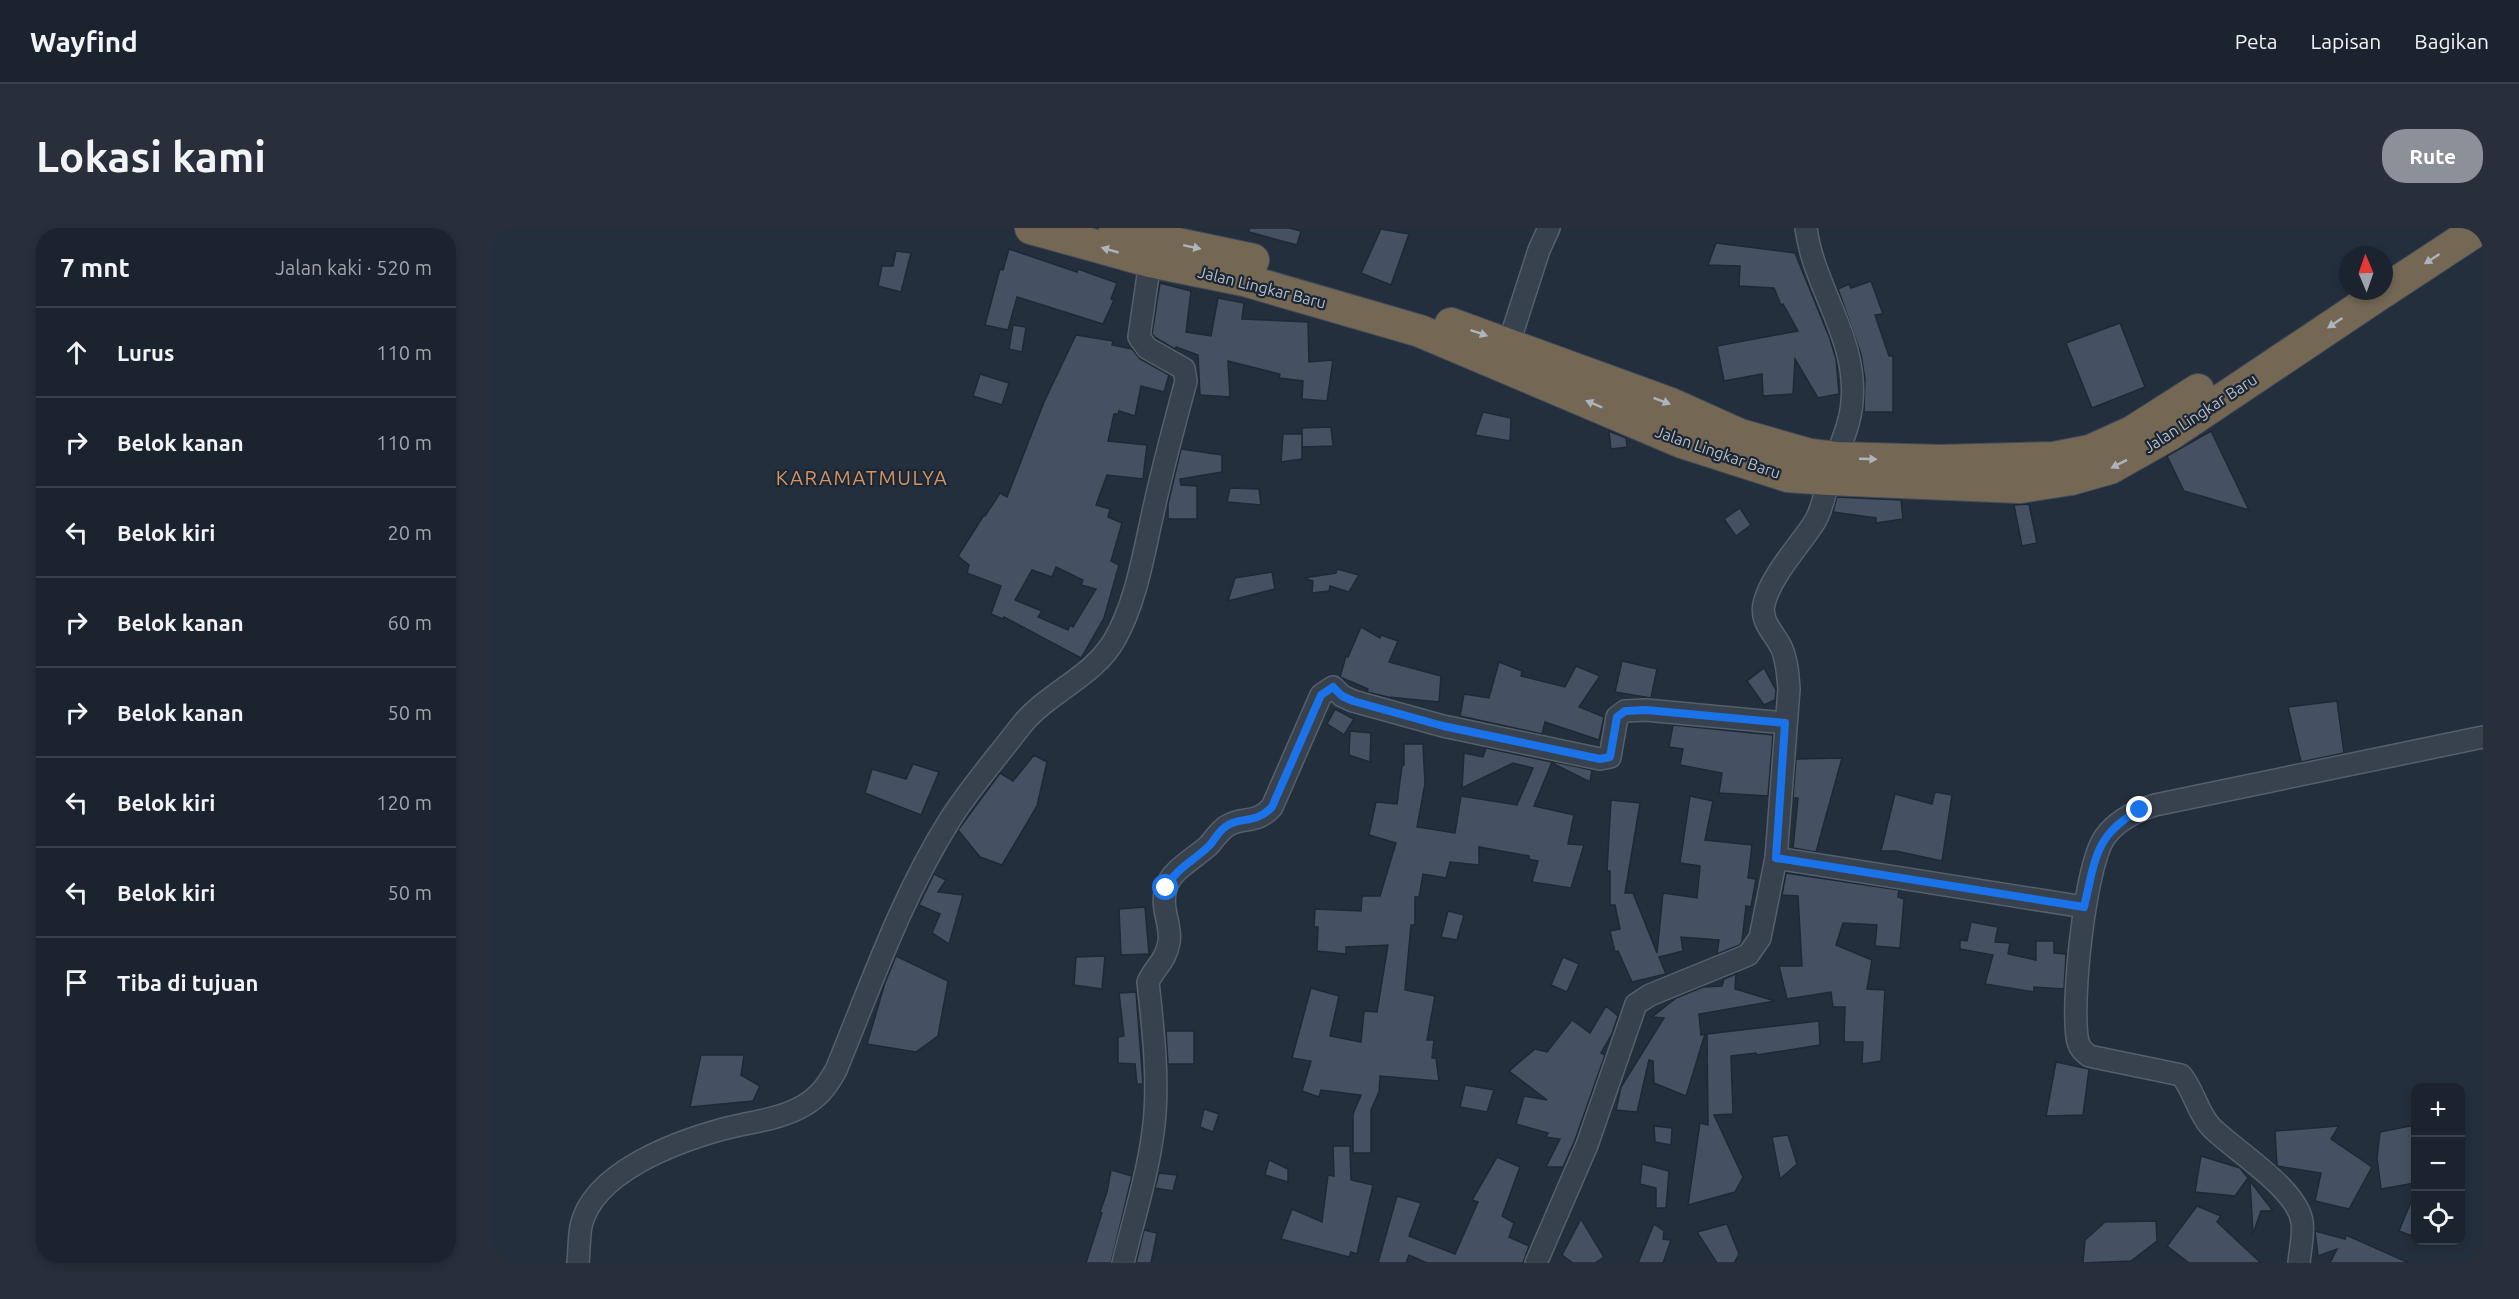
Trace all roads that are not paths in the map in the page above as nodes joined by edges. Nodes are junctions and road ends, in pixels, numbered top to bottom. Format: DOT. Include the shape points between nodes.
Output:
graph roads {
  1 [pos="1031,228"];
  2 [pos="1549,228"];
  3 [pos="1806,228"];
  4 [pos="2442,228"];
  5 [pos="2480,228"];
  6 [pos="1135,237"];
  7 [pos="2393,260"];
  8 [pos="2393,285"];
  9 [pos="2339,295"];
  10 [pos="2371,300"];
  11 [pos="1509,343"];
  12 [pos="1832,468"];
  13 [pos="1785,723"];
  14 [pos="2483,737"];
  15 [pos="1776,858"];
  16 [pos="2084,907"];
  17 [pos="578,1263"];
  18 [pos="1122,1263"];
  19 [pos="1536,1263"];
  20 [pos="2299,1263"];
  6 -- 1 [label="highway, Jalan Lingkar Baru, one-way"];
  2 -- 11 [label="street"];
  3 -- 12 [label="street" via="1819,280 1849,354 1852,402"];
  4 -- 7 [label="highway"];
  5 -- 8 [label="highway, Jalan Lingkar Baru, one-way"];
  6 -- 11 [label="highway, Jalan Lingkar Baru, one-way" via="1254,260"];
  12 -- 6 [label="highway, Jalan Lingkar Baru, one-way" via="1788,476 1682,442 1420,331 1244,280"];
  6 -- 17 [label="street" via="1139,337 1147,348 1184,369 1186,381 1145,548 1117,636 1105,656 1022,724 951,818 904,905 824,1091 802,1107 775,1118 722,1130 637,1162 611,1180 589,1206 581,1226"];
  12 -- 9 [label="highway, Jalan Lingkar Baru, one-way" via="2054,458 2090,451 2166,411"];
  10 -- 12 [label="highway, Jalan Lingkar Baru, one-way" via="2172,434 2110,468 2020,487"];
  11 -- 12 [label="highway, Jalan Lingkar Baru, one-way" via="1671,404 1740,435 1810,455"];
  12 -- 13 [label="street" via="1816,520 1768,592 1764,605 1763,617 1786,663 1789,689"];
  13 -- 15 [label="street"];
  13 -- 18 [label="street" via="1625,711 1617,717 1610,757 1600,759 1443,726 1353,701 1333,687 1321,695 1272,807 1254,820 1225,827 1171,878 1166,888 1164,918 1169,941 1162,964 1148,982 1156,1096 1154,1125"];
  14 -- 16 [label="street" via="2140,810 2104,837"];
  15 -- 16 [label="street"];
  15 -- 19 [label="street" via="1760,938 1753,951 1650,994 1633,1009 1587,1145"];
  16 -- 20 [label="street" via="2076,1000 2081,1050 2098,1058 2181,1075 2208,1124 2260,1178 2284,1189 2297,1204 2303,1225"];
}
